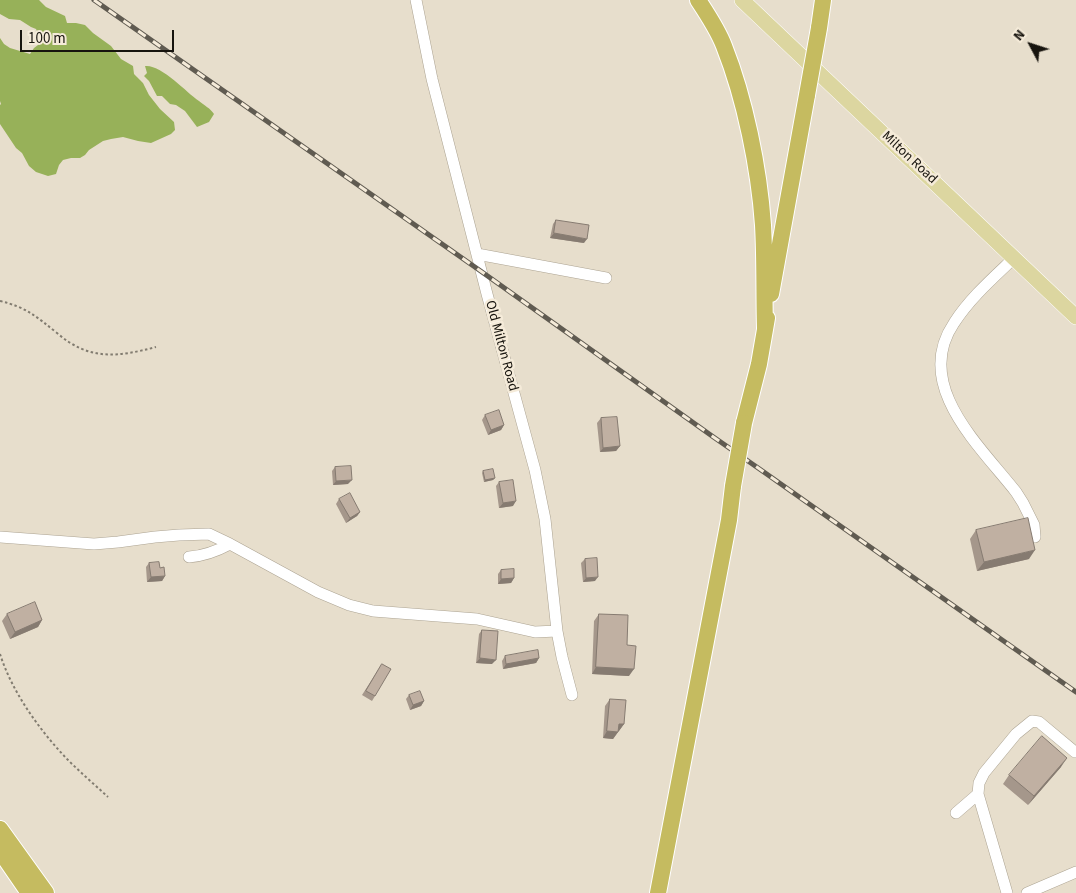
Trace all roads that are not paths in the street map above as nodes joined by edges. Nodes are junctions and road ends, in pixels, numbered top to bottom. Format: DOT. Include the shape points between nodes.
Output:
graph roads {
  1 [pos="416,0"];
  2 [pos="698,0"];
  3 [pos="742,0"];
  4 [pos="823,0"];
  5 [pos="477,254"];
  6 [pos="1014,258"];
  7 [pos="606,278"];
  8 [pos="1076,317"];
  9 [pos="765,328"];
  10 [pos="0,537"];
  11 [pos="1035,537"];
  12 [pos="230,544"];
  13 [pos="189,557"];
  14 [pos="557,631"];
  15 [pos="572,695"];
  16 [pos="1075,752"];
  17 [pos="978,794"];
  18 [pos="956,813"];
  19 [pos="0,829"];
  20 [pos="0,851"];
  21 [pos="1076,872"];
  22 [pos="29,893"];
  23 [pos="46,893"];
  24 [pos="658,893"];
  25 [pos="1007,893"];
  26 [pos="1026,893"];
  1 -- 5 [label="street, Old Milton Road" via="432,80"];
  2 -- 9 [label="highway" via="724,46 739,92 758,175 763,224"];
  3 -- 6 [label="main road, Milton Road"];
  4 -- 9 [label="highway, bridge"];
  5 -- 7 [label="street"];
  5 -- 14 [label="street, Old Milton Road" via="535,470 545,519"];
  6 -- 8 [label="main road, Milton Road"];
  6 -- 11 [label="street" via="954,322 943,344 940,368 951,404 963,425 1023,503 1034,525"];
  9 -- 24 [label="highway, bridge" via="744,423 729,520"];
  10 -- 12 [label="street" via="94,544 209,534"];
  12 -- 13 [label="street" via="216,552"];
  12 -- 14 [label="street" via="318,592 349,605 373,611 477,619 535,632"];
  14 -- 15 [label="street, Old Milton Road"];
  16 -- 17 [label="street" via="1038,722 1032,721 1016,734 984,773"];
  17 -- 18 [label="street"];
  17 -- 25 [label="street"];
  19 -- 23 [label="highway"];
  20 -- 22 [label="highway"];
  21 -- 26 [label="street"];
}
